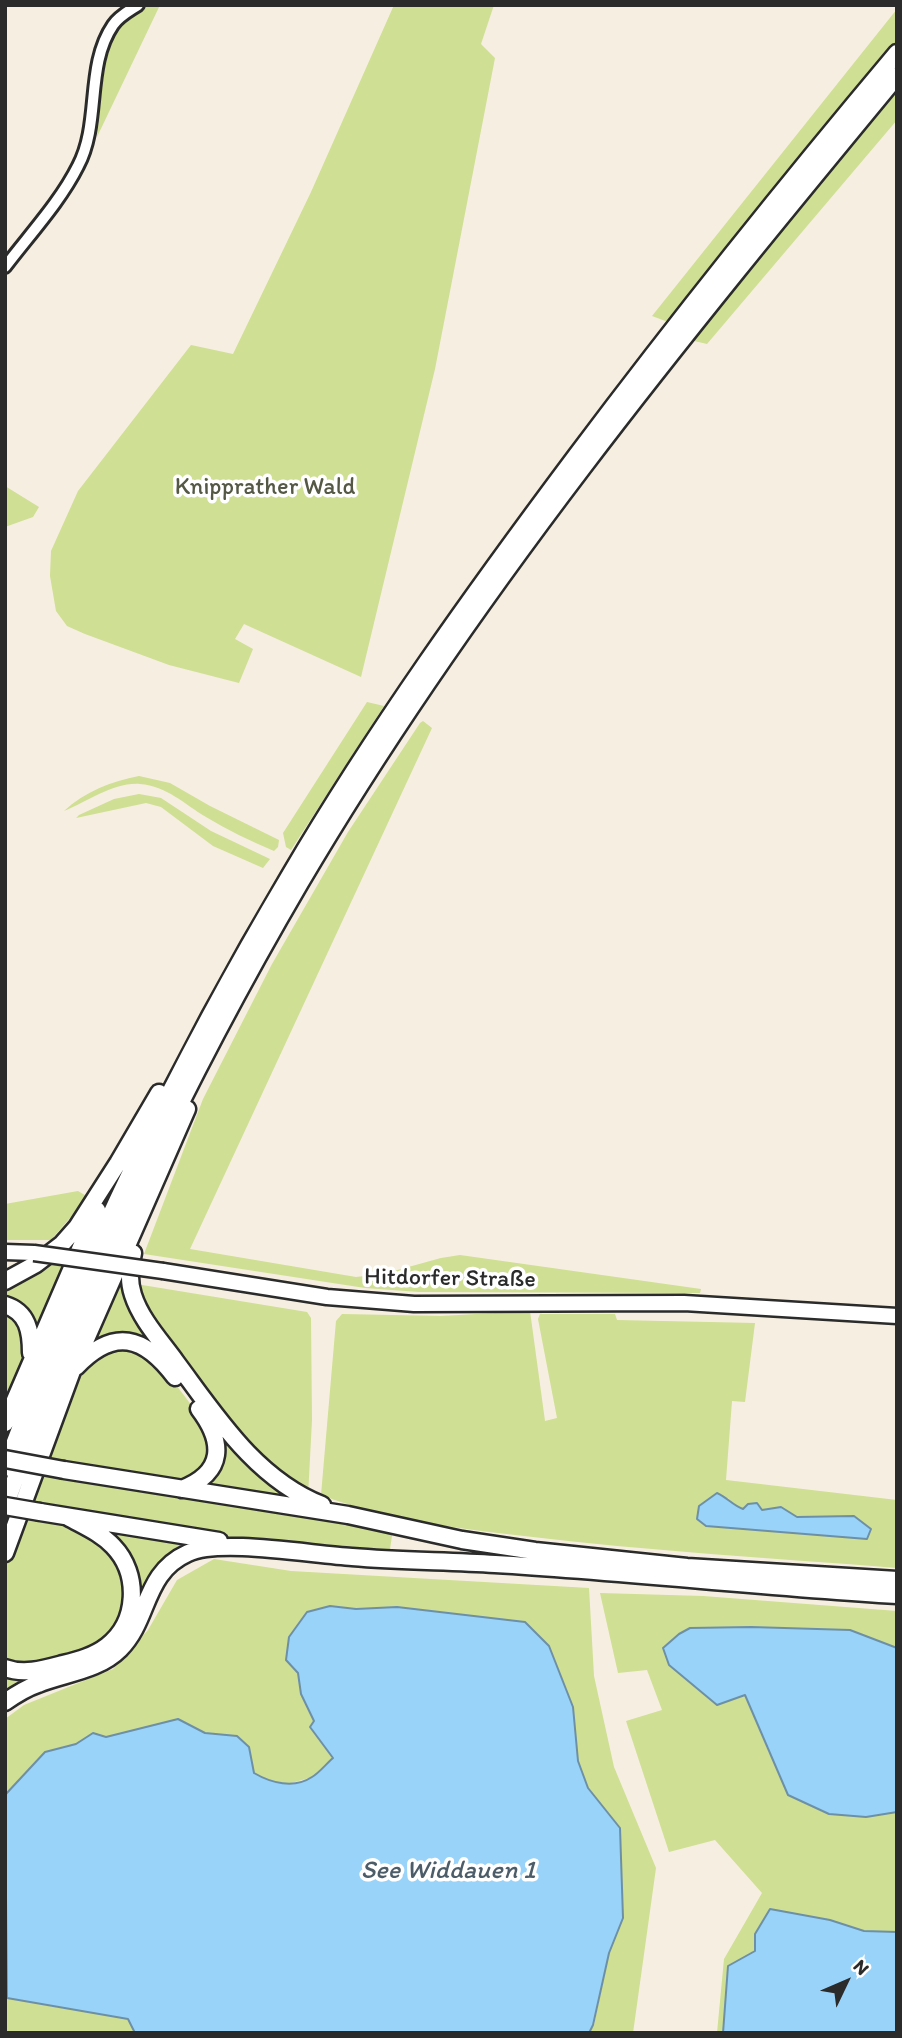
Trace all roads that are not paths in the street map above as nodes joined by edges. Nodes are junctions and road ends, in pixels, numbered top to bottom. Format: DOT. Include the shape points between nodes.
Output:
graph roads {
  1 [pos="138,5"];
  2 [pos="897,53"];
  3 [pos="896,76"];
  4 [pos="5,267"];
  5 [pos="246,951"];
  6 [pos="224,1019"];
  7 [pos="118,1163"];
  8 [pos="150,1196"];
  9 [pos="5,1252"];
  10 [pos="5,1280"];
  11 [pos="5,1305"];
  12 [pos="897,1316"];
  13 [pos="30,1362"];
  14 [pos="72,1371"];
  15 [pos="5,1423"];
  16 [pos="5,1459"];
  17 [pos="5,1468"];
  18 [pos="182,1489"];
  19 [pos="5,1506"];
  20 [pos="348,1515"];
  21 [pos="68,1517"];
  22 [pos="274,1550"];
  23 [pos="5,1553"];
  24 [pos="897,1580"];
  25 [pos="897,1595"];
  26 [pos="5,1668"];
  27 [pos="5,1702"];
  1 -- 4 [label="street" via="120,16 106,37 89,133 78,166"];
  2 -- 5 [label="highway" via="687,311 488,574 364,757"];
  3 -- 6 [label="highway" via="700,315 498,583 369,773"];
  5 -- 7 [label="highway" via="226,973"];
  5 -- 17 [label="highway" via="168,1096 102,1235"];
  6 -- 8 [label="highway"];
  6 -- 19 [label="highway" via="113,1241"];
  7 -- 10 [label="highway" via="62,1244"];
  7 -- 13 [label="highway"];
  8 -- 14 [label="highway"];
  8 -- 20 [label="highway" via="129,1274 141,1313 251,1458 286,1488"];
  9 -- 12 [label="main road, Hitdorfer Straße, bridge" via="327,1297 414,1304 684,1303"];
  11 -- 13 [label="highway" via="26,1320"];
  13 -- 15 [label="highway"];
  14 -- 18 [label="highway" via="96,1349 113,1342 148,1348 164,1363 215,1436 213,1468"];
  14 -- 23 [label="highway"];
  16 -- 18 [label="highway, bridge"];
  18 -- 20 [label="highway"];
  19 -- 21 [label="highway, bridge"];
  20 -- 24 [label="highway" via="462,1540 578,1557"];
  21 -- 22 [label="highway"];
  21 -- 26 [label="highway" via="106,1540 125,1562 133,1590 131,1610 108,1645 90,1656 31,1671"];
  22 -- 25 [label="highway"];
  22 -- 27 [label="highway" via="201,1548 172,1562 158,1576 138,1624 119,1651 92,1667 36,1684"];
}
